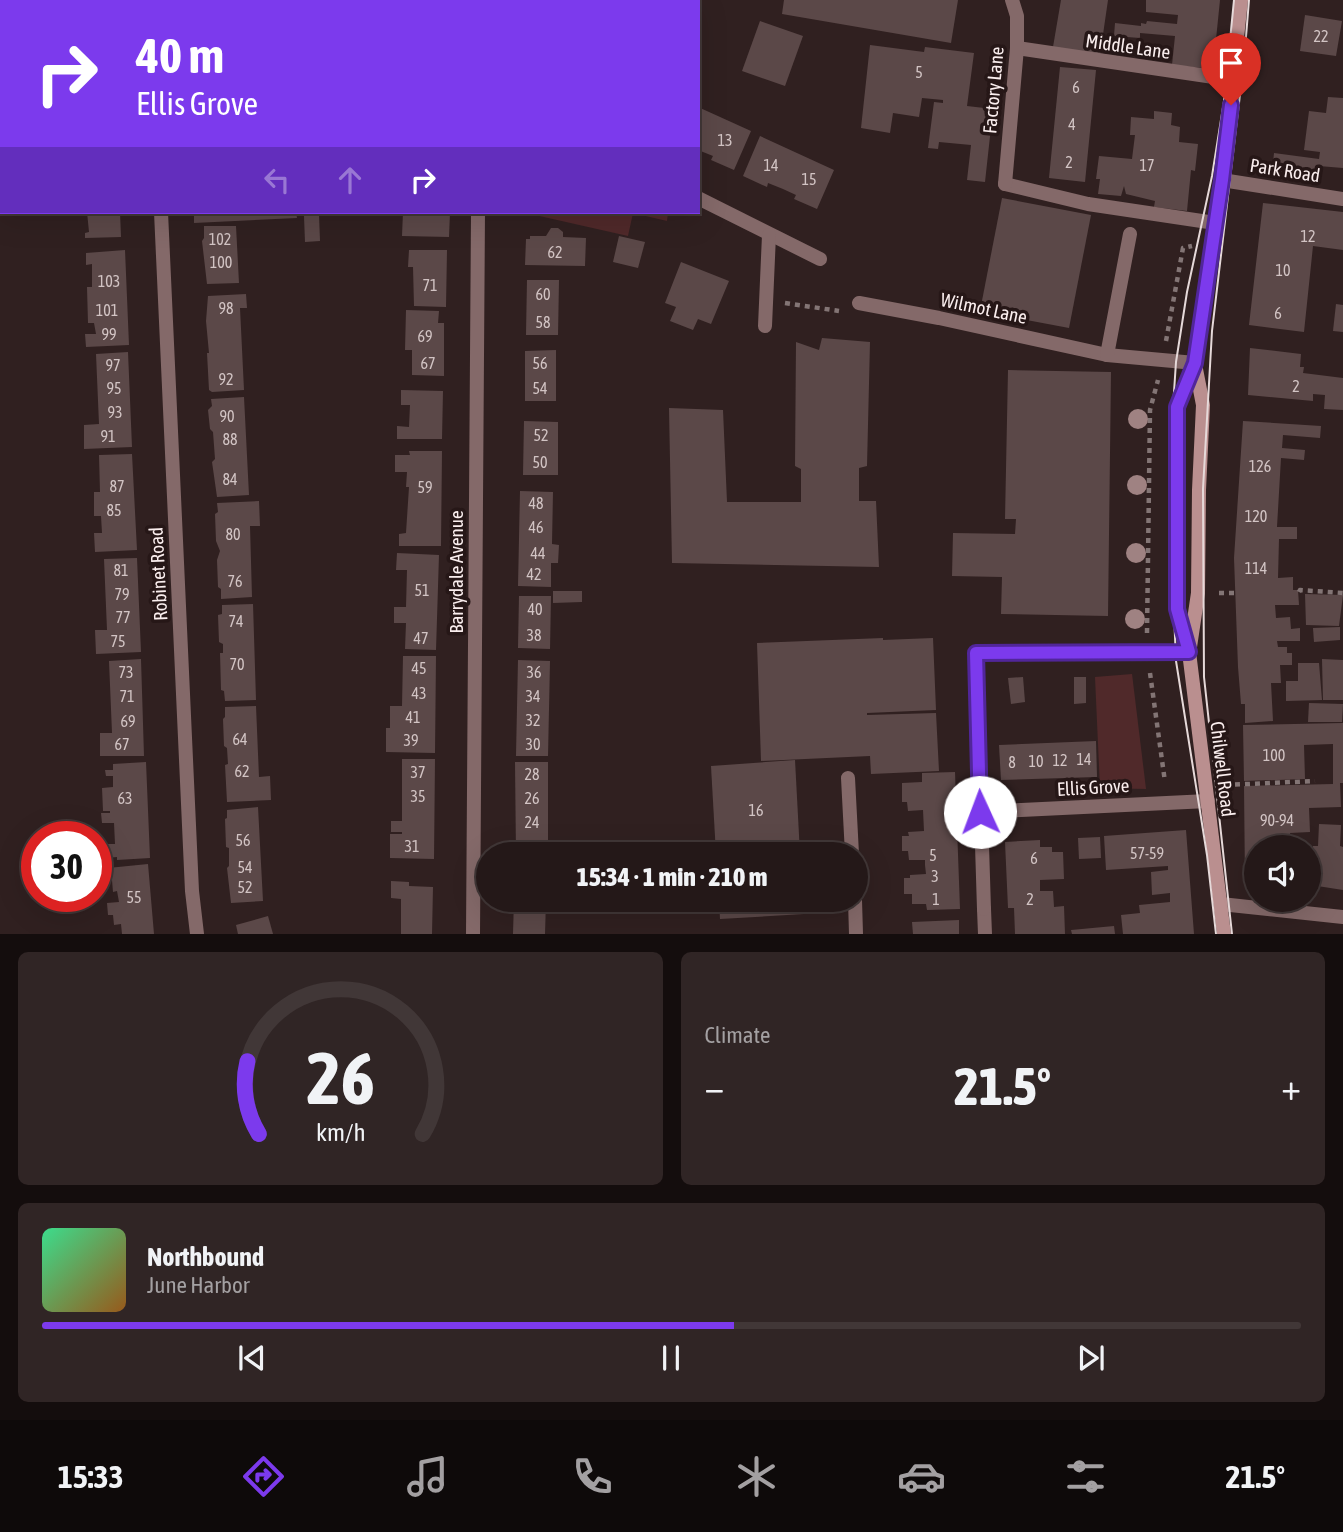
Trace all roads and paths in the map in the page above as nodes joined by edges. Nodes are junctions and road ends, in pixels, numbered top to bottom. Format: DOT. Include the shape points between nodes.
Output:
graph roads {
  1 [pos="1012,0"];
  2 [pos="1241,0"];
  3 [pos="1017,48"];
  4 [pos="1234,80"];
  5 [pos="1222,180"];
  6 [pos="1343,198"];
  7 [pos="700,199"];
  8 [pos="161,214"];
  9 [pos="478,214"];
  10 [pos="1215,223"];
  11 [pos="1130,234"];
  12 [pos="769,235"];
  13 [pos="820,259"];
  14 [pos="766,301"];
  15 [pos="859,303"];
  16 [pos="765,326"];
  17 [pos="1107,355"];
  18 [pos="1195,363"];
  19 [pos="1298,592"];
  20 [pos="1343,593"];
  21 [pos="1189,652"];
  22 [pos="848,778"];
  23 [pos="1315,781"];
  24 [pos="1206,785"];
  25 [pos="1208,801"];
  26 [pos="980,812"];
  27 [pos="851,842"];
  28 [pos="1221,904"];
  29 [pos="855,912"];
  30 [pos="1343,917"];
  31 [pos="197,933"];
  32 [pos="473,933"];
  33 [pos="856,933"];
  34 [pos="985,933"];
  35 [pos="1224,933"];
  1 -- 3 [label="street, Factory Lane"];
  2 -- 4 [label="main road"];
  3 -- 4 [label="street, Middle Lane"];
  3 -- 10 [label="street, Factory Lane" via="1005,184 1088,204"];
  4 -- 5 [label="main road"];
  5 -- 6 [label="street, Park Road"];
  5 -- 10 [label="main road"];
  7 -- 12 [label="street"];
  8 -- 31 [label="street, Robinet Road"];
  9 -- 32 [label="street, Barrydale Avenue"];
  10 -- 18 [label="main road"];
  11 -- 17 [label="street"];
  12 -- 13 [label="street"];
  12 -- 14 [label="street"];
  14 -- 15 [label="path" via="842,311"];
  14 -- 16 [label="street"];
  15 -- 17 [label="street, Wilmot Lane"];
  17 -- 18 [label="street, Wilmot Lane"];
  18 -- 21 [label="main road, Chilwell Road" via="1203,405 1198,593"];
  18 -- 21 [label="main road, Chilwell Road" via="1177,407 1177,609"];
  19 -- 20 [label="path"];
  21 -- 24 [label="main road, Chilwell Road"];
  21 -- 26 [label="street" via="976,653"];
  22 -- 27 [label="street"];
  23 -- 24 [label="path"];
  24 -- 25 [label="main road, Chilwell Road"];
  25 -- 26 [label="street, Ellis Grove"];
  25 -- 28 [label="main road, Chilwell Road"];
  26 -- 34 [label="street"];
  28 -- 30 [label="street"];
  28 -- 35 [label="main road, Chilwell Road"];
  29 -- 33 [label="street"];
}
